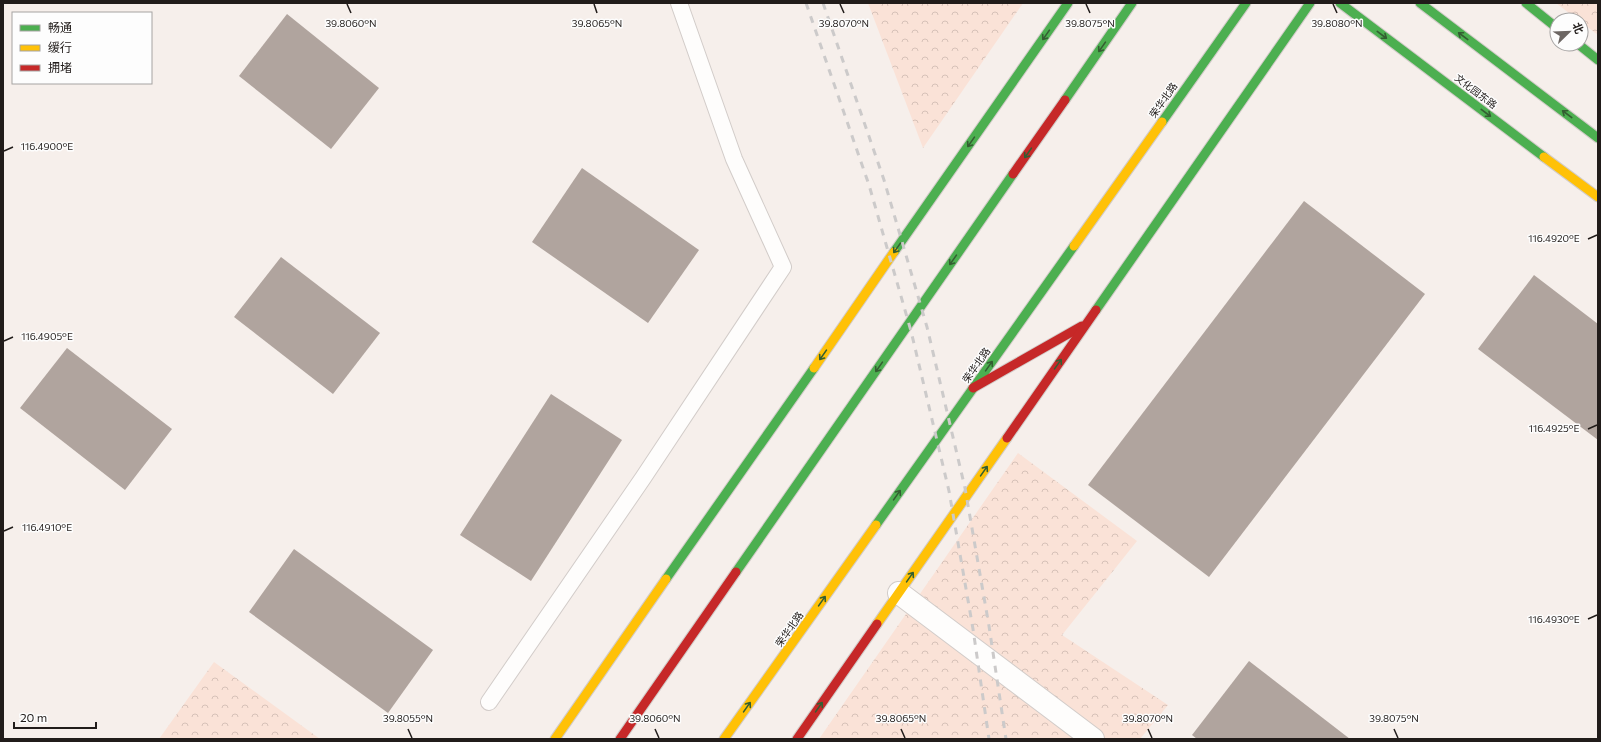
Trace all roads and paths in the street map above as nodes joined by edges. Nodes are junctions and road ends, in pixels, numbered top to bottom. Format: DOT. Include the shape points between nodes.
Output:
graph roads {
  1 [pos="679,3"];
  2 [pos="1068,3"];
  3 [pos="1132,3"];
  4 [pos="1246,3"];
  5 [pos="1310,3"];
  6 [pos="1340,3"];
  7 [pos="1420,3"];
  8 [pos="1526,3"];
  9 [pos="1549,22"];
  10 [pos="1588,52"];
  11 [pos="1598,60"];
  12 [pos="1598,138"];
  13 [pos="1598,197"];
  14 [pos="1087,323"];
  15 [pos="973,388"];
  16 [pos="899,593"];
  17 [pos="489,702"];
  18 [pos="555,739"];
  19 [pos="620,739"];
  20 [pos="724,739"];
  21 [pos="797,739"];
  22 [pos="1093,739"];
  1 -- 17 [label="lane" via="734,159 783,267 643,478"];
  2 -- 18 [label="main road, one-way"];
  3 -- 19 [label="main road, one-way"];
  15 -- 4 [label="main road, 荣华北路, one-way"];
  5 -- 14 [label="main road"];
  6 -- 13 [label="main road, 文化园东路, one-way"];
  12 -- 7 [label="main road, one-way"];
  8 -- 9 [label="main road"];
  10 -- 11 [label="main road"];
  14 -- 15 [label="main road"];
  16 -- 14 [label="main road, one-way"];
  20 -- 15 [label="main road, 荣华北路, one-way"];
  21 -- 16 [label="main road, one-way"];
  16 -- 22 [label="street"];
}
